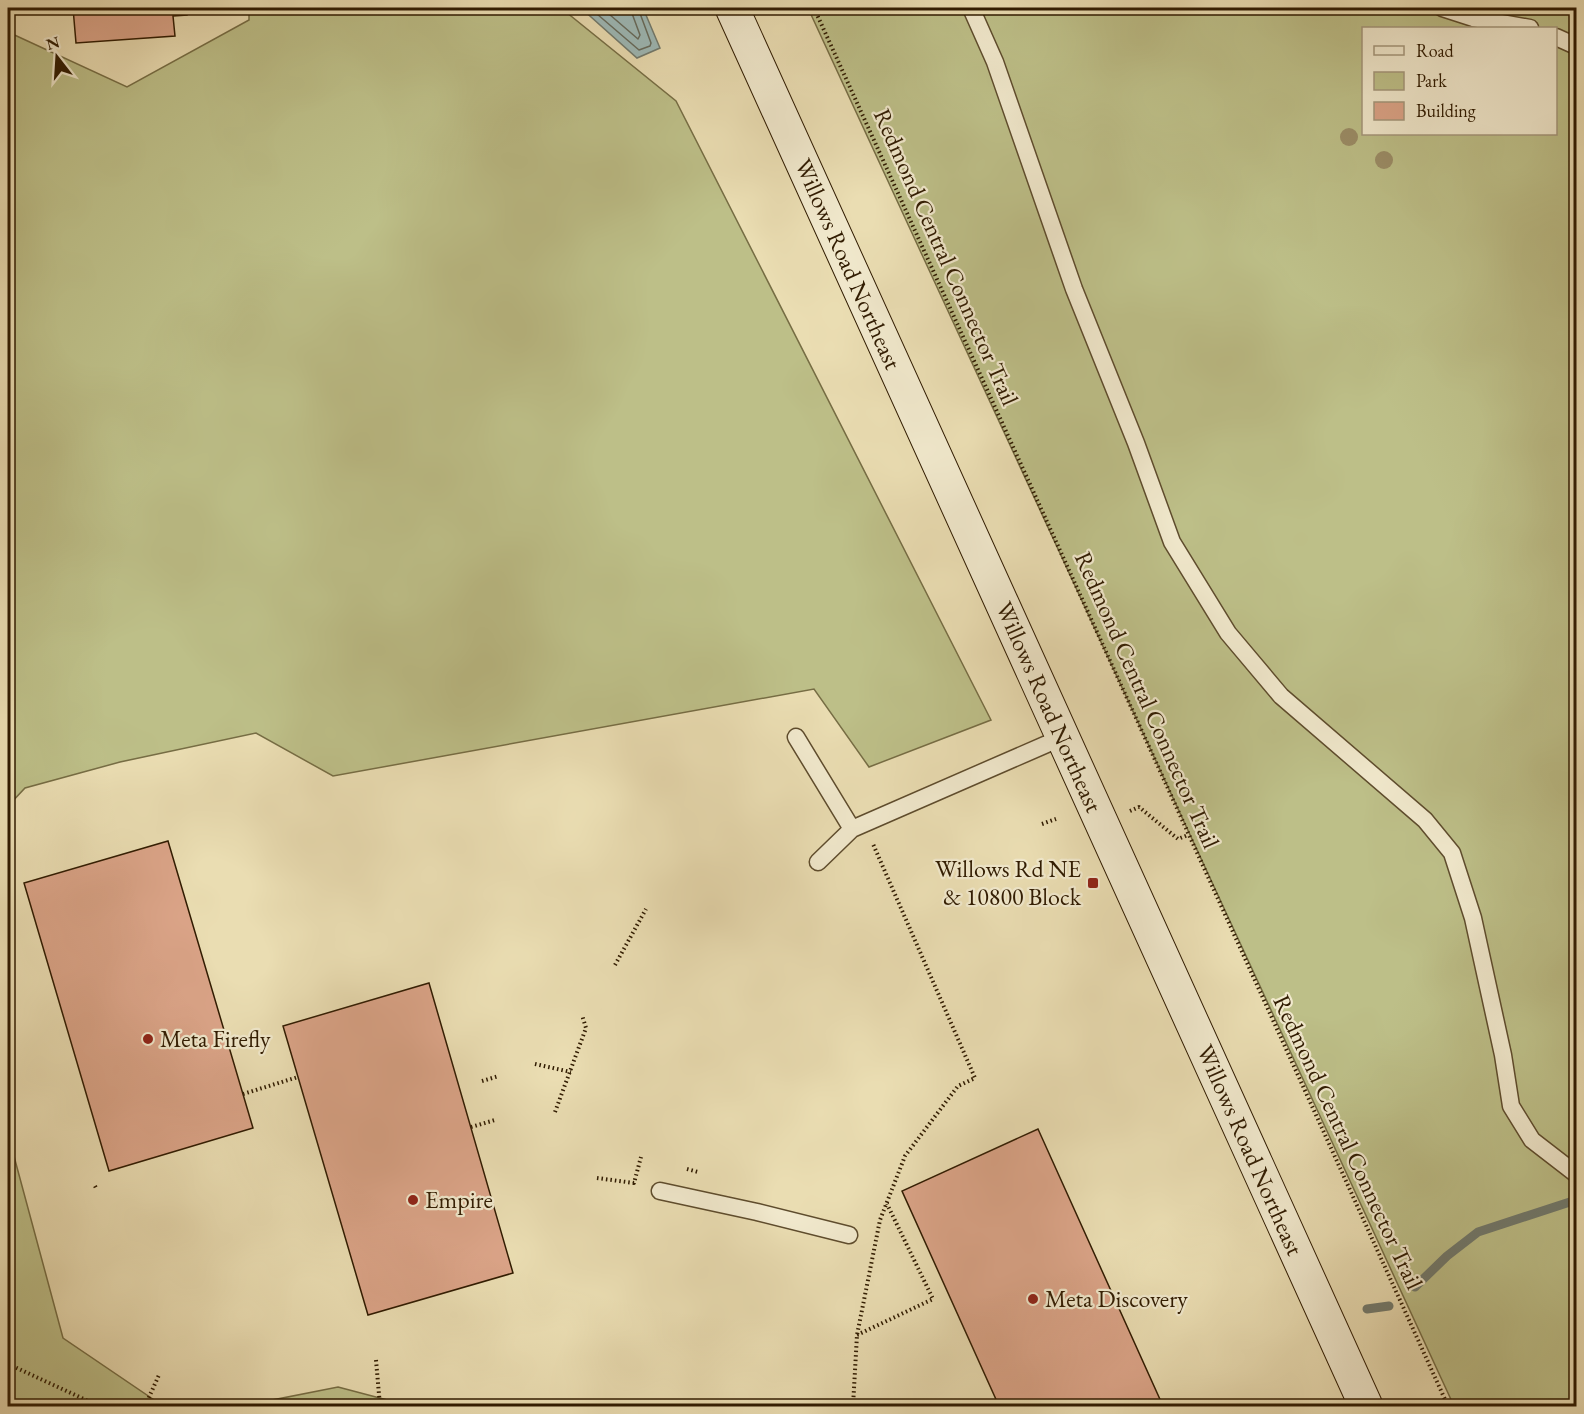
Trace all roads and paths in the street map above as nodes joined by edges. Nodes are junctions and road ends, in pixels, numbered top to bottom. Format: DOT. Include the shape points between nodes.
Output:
graph roads {
  1 [pos="732,8"];
  2 [pos="814,8"];
  3 [pos="971,8"];
  4 [pos="1442,8"];
  5 [pos="1524,27"];
  6 [pos="1557,37"];
  7 [pos="1576,46"];
  8 [pos="796,737"];
  9 [pos="1063,737"];
  10 [pos="1130,811"];
  11 [pos="1056,819"];
  12 [pos="1042,824"];
  13 [pos="852,829"];
  14 [pos="1188,835"];
  15 [pos="873,844"];
  16 [pos="818,862"];
  17 [pos="646,909"];
  18 [pos="615,965"];
  19 [pos="582,1016"];
  20 [pos="535,1064"];
  21 [pos="571,1072"];
  22 [pos="499,1076"];
  23 [pos="298,1077"];
  24 [pos="482,1081"];
  25 [pos="243,1094"];
  26 [pos="555,1112"];
  27 [pos="495,1120"];
  28 [pos="471,1127"];
  29 [pos="641,1158"];
  30 [pos="1576,1174"];
  31 [pos="597,1178"];
  32 [pos="660,1191"];
  33 [pos="887,1203"];
  34 [pos="849,1235"];
  35 [pos="857,1335"];
  36 [pos="376,1360"];
  37 [pos="8,1364"];
  38 [pos="159,1375"];
  39 [pos="99,1407"];
  40 [pos="145,1407"];
  41 [pos="380,1407"];
  42 [pos="854,1407"];
  43 [pos="1366,1407"];
  44 [pos="1448,1407"];
  1 -- 9 [label="main road, Willows Road Northeast"];
  2 -- 14 [label="path, Redmond Central Connector Trail"];
  3 -- 30 [label="lane" via="995,62 1074,290 1172,542 1228,633 1281,696 1425,820 1452,852 1473,918 1511,1106 1532,1140"];
  4 -- 5 [label="lane"];
  6 -- 7 [label="lane"];
  8 -- 13 [label="lane"];
  9 -- 13 [label="lane"];
  9 -- 43 [label="main road, Willows Road Northeast"];
  10 -- 14 [label="path" via="1139,807 1178,839"];
  11 -- 12 [label="path"];
  13 -- 16 [label="lane"];
  14 -- 44 [label="path, Redmond Central Connector Trail"];
  15 -- 33 [label="path" via="975,1078 958,1086 905,1156"];
  17 -- 18 [label="path"];
  19 -- 21 [label="path" via="586,1028"];
  20 -- 21 [label="path"];
  21 -- 26 [label="path"];
  22 -- 24 [label="path"];
  23 -- 25 [label="path"];
  27 -- 28 [label="path"];
  29 -- 31 [label="path" via="634,1183"];
  32 -- 34 [label="lane"];
  33 -- 35 [label="path" via="874,1242"];
  33 -- 35 [label="path" via="933,1299"];
  35 -- 42 [label="path"];
  36 -- 41 [label="path"];
  37 -- 39 [label="path"];
  38 -- 40 [label="path"];
}
